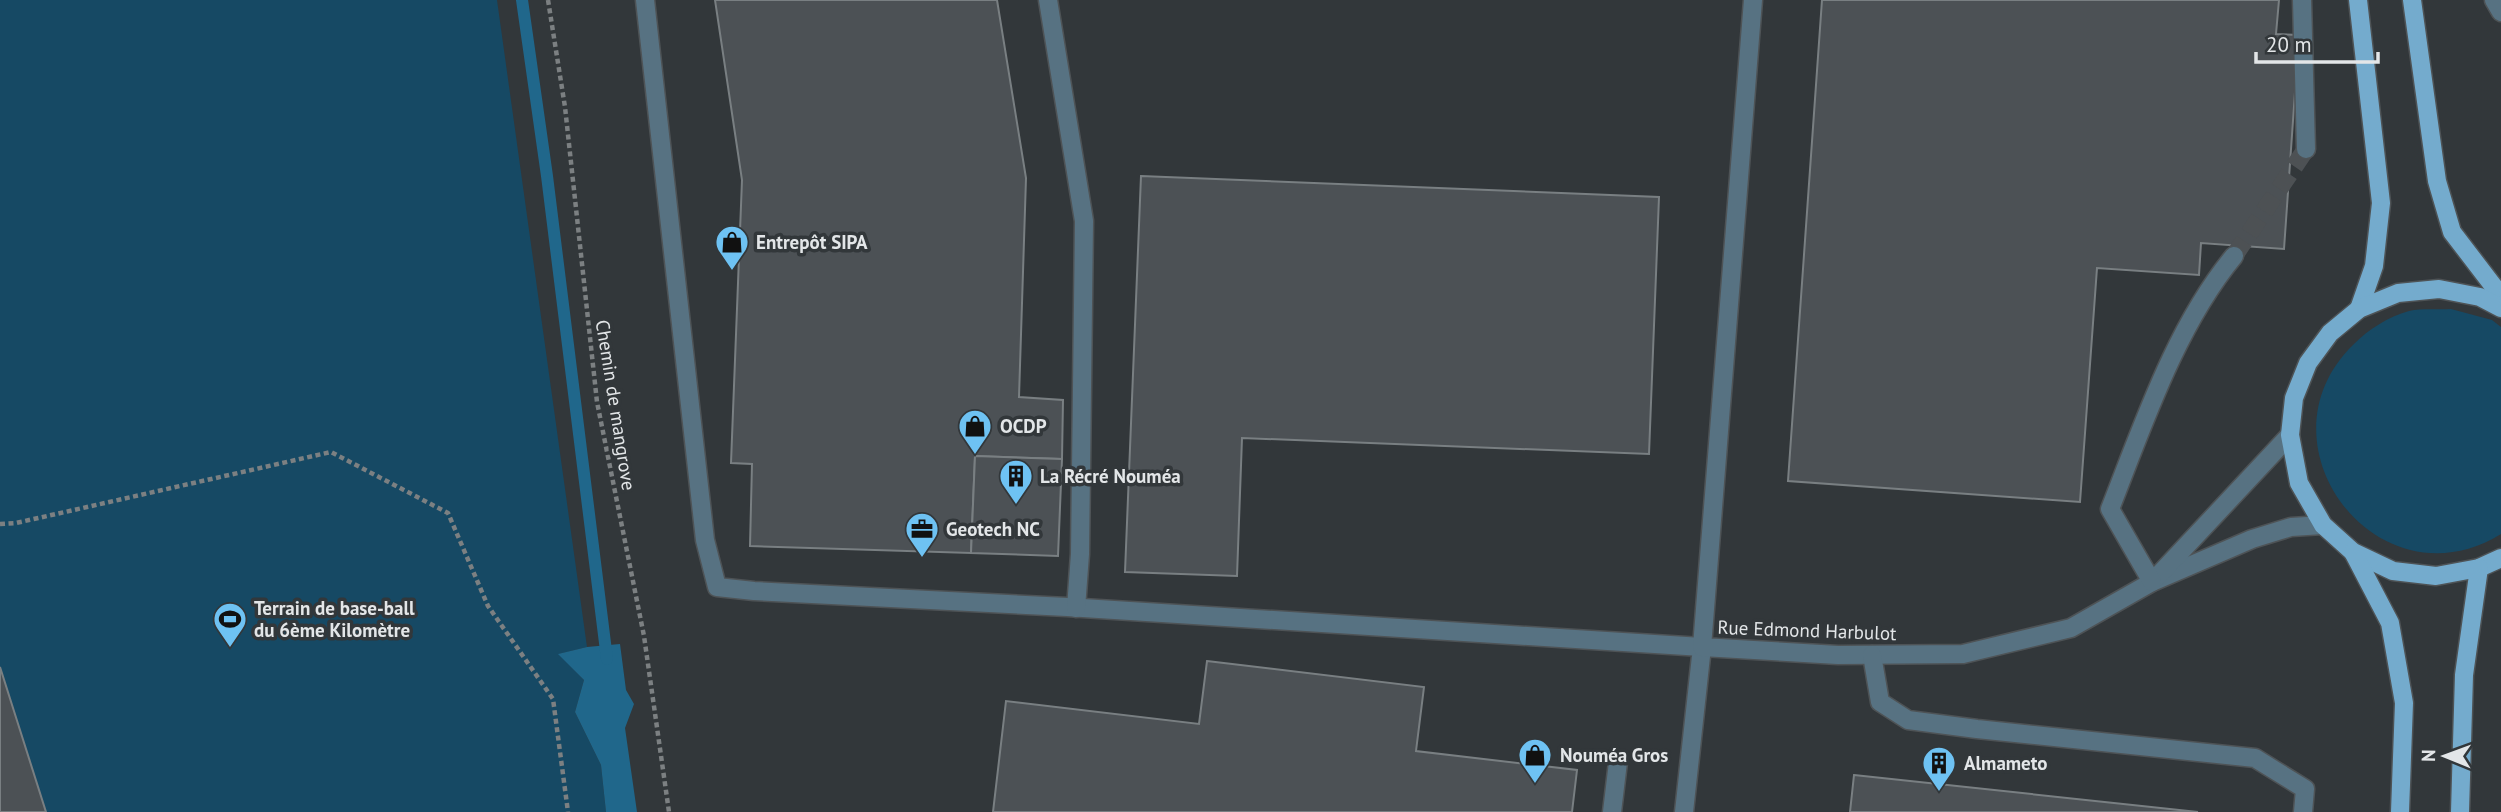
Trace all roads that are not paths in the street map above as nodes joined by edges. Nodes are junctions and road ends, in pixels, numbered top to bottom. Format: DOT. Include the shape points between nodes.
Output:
graph roads {
  1 [pos="645,0"];
  2 [pos="1048,0"];
  3 [pos="1754,0"];
  4 [pos="2302,0"];
  5 [pos="2358,0"];
  6 [pos="2412,0"];
  7 [pos="2494,0"];
  8 [pos="2501,12"];
  9 [pos="2306,149"];
  10 [pos="2234,256"];
  11 [pos="2501,296"];
  12 [pos="2501,308"];
  13 [pos="2359,309"];
  14 [pos="2290,435"];
  15 [pos="2323,525"];
  16 [pos="2353,552"];
  17 [pos="2501,558"];
  18 [pos="2479,568"];
  19 [pos="2152,582"];
  20 [pos="1076,608"];
  21 [pos="1702,647"];
  22 [pos="1872,654"];
  23 [pos="1618,762"];
  24 [pos="1612,812"];
  25 [pos="1684,812"];
  26 [pos="2304,812"];
  27 [pos="2400,812"];
  28 [pos="2460,812"];
  1 -- 20 [label="street" via="705,540 717,587"];
  2 -- 20 [label="street" via="1084,221"];
  3 -- 21 [label="street, Rue Edmond Harbulot"];
  4 -- 9 [label="street"];
  5 -- 13 [label="main road" via="2381,203 2374,266"];
  6 -- 11 [label="main road" via="2437,181 2452,232"];
  7 -- 8 [label="street"];
  10 -- 19 [label="street" via="2211,283 2159,384 2110,509"];
  12 -- 13 [label="main road" via="2480,297 2439,289 2398,293"];
  13 -- 14 [label="main road" via="2330,333 2308,363 2294,398"];
  14 -- 15 [label="main road" via="2299,483"];
  14 -- 19 [label="street"];
  15 -- 16 [label="main road"];
  15 -- 19 [label="street, Rue Edmond Harbulot" via="2291,527 2252,539"];
  16 -- 18 [label="main road" via="2393,570 2436,576"];
  16 -- 27 [label="main road" via="2390,623 2404,703"];
  17 -- 18 [label="main road"];
  18 -- 28 [label="main road" via="2464,675"];
  19 -- 22 [label="street, Rue Edmond Harbulot" via="2071,628 1963,654"];
  20 -- 21 [label="street"];
  21 -- 22 [label="street, Rue Edmond Harbulot"];
  21 -- 25 [label="street"];
  22 -- 26 [label="street" via="1880,702 1908,720 2255,758 2305,789"];
  23 -- 24 [label="street"];
}
